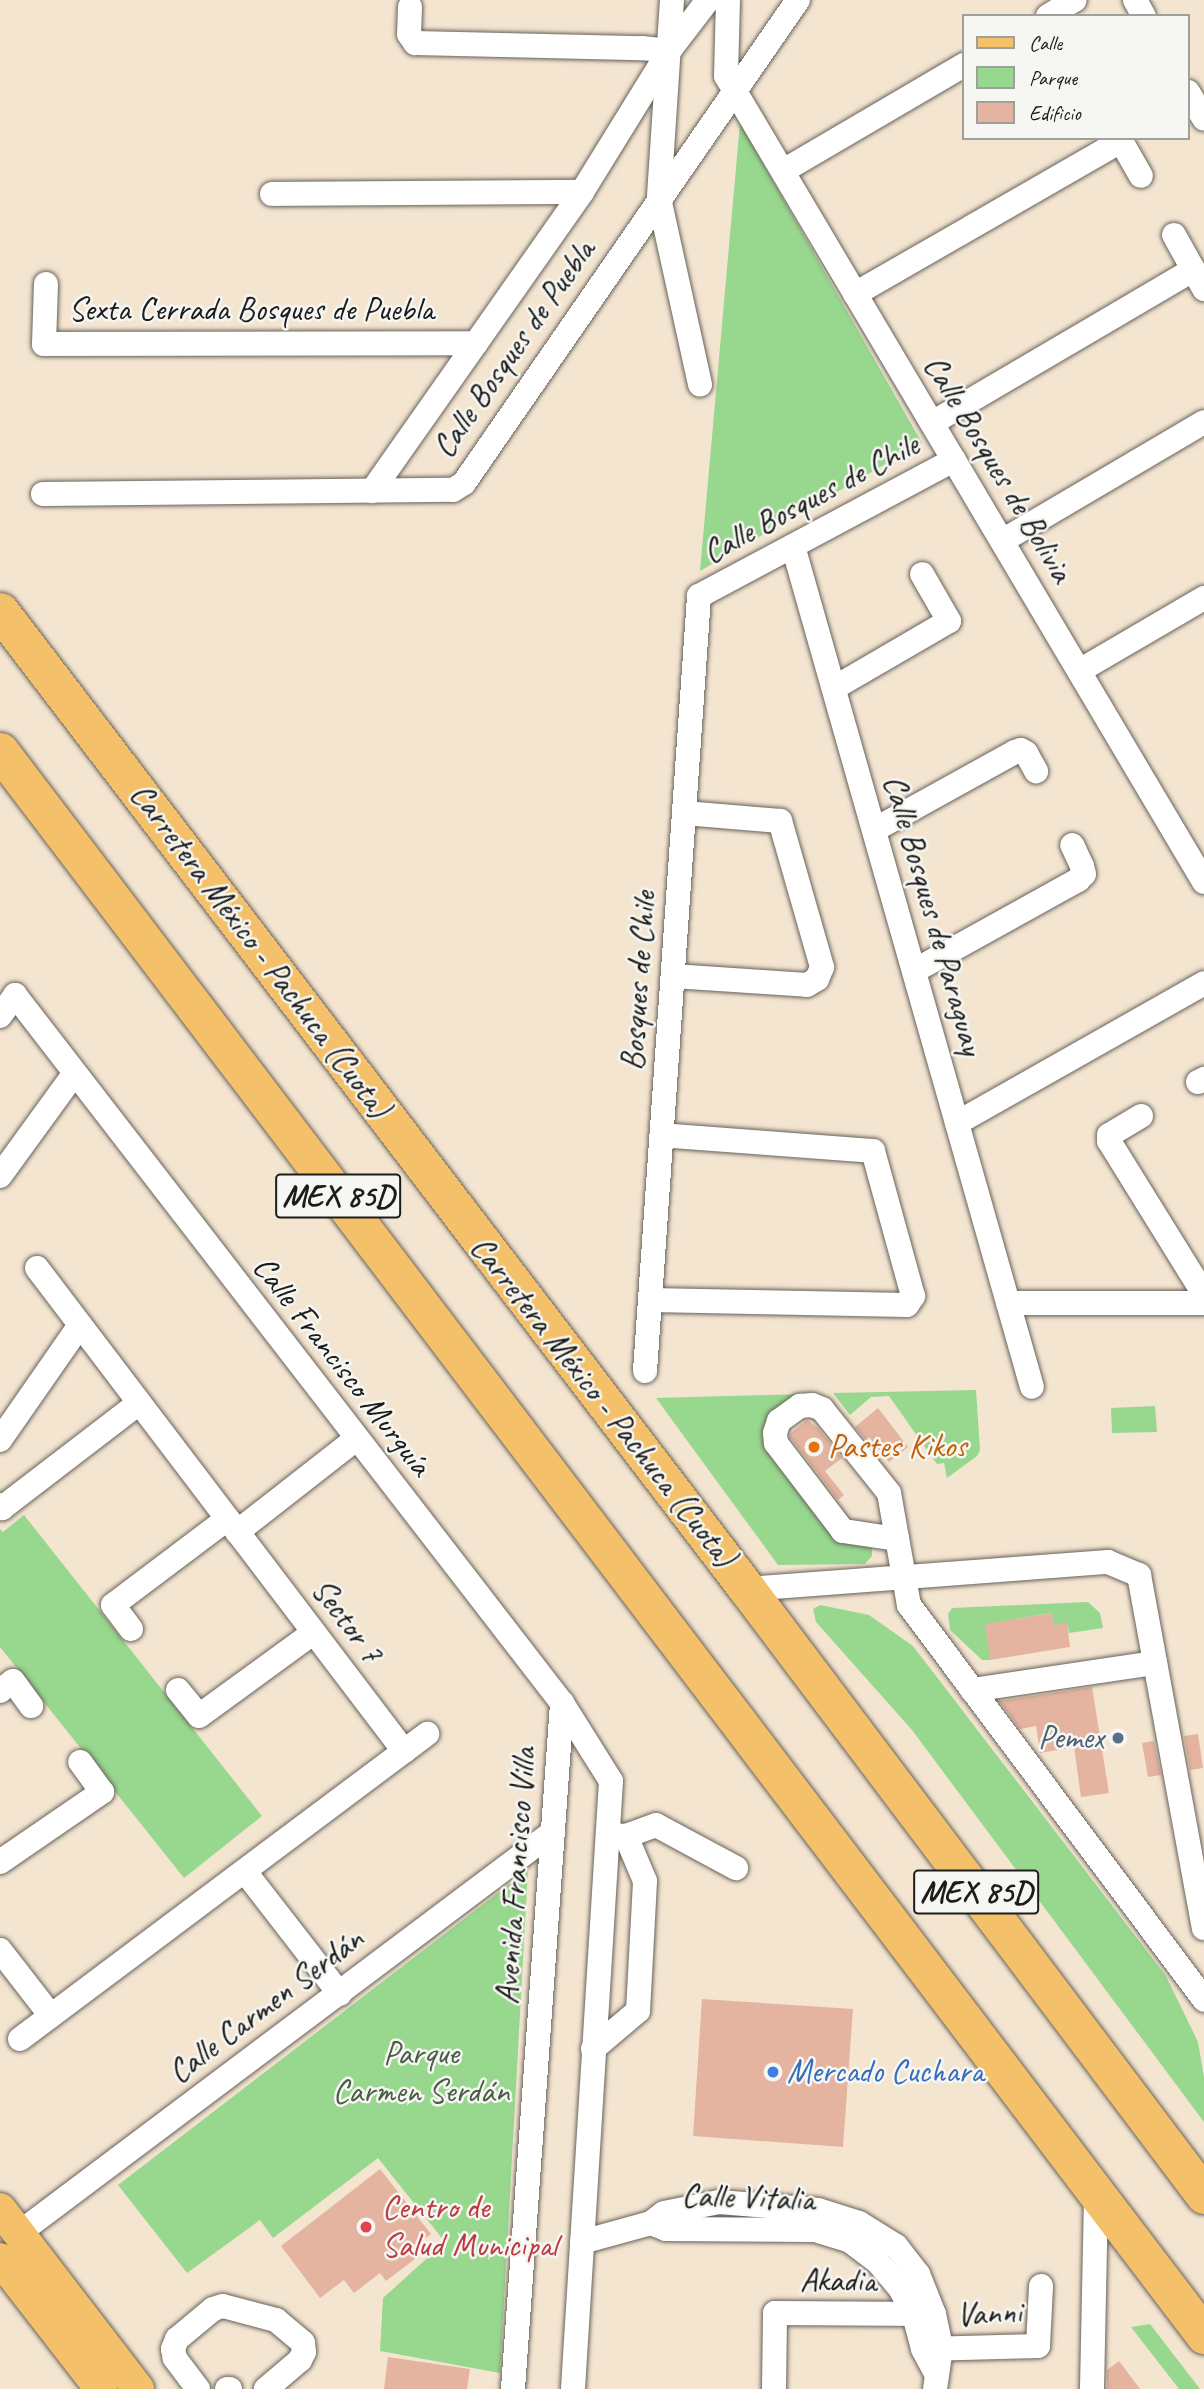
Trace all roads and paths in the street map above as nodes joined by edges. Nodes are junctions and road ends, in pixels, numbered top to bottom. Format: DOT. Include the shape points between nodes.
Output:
graph roads {
  1 [pos="672,0"];
  2 [pos="708,0"];
  3 [pos="728,0"];
  4 [pos="798,0"];
  5 [pos="1075,0"];
  6 [pos="410,7"];
  7 [pos="1051,14"];
  8 [pos="669,51"];
  9 [pos="962,66"];
  10 [pos="734,90"];
  11 [pos="1190,96"];
  12 [pos="1204,120"];
  13 [pos="783,171"];
  14 [pos="1141,176"];
  15 [pos="582,192"];
  16 [pos="272,194"];
  17 [pos="659,198"];
  18 [pos="1174,235"];
  19 [pos="1199,280"];
  20 [pos="46,284"];
  21 [pos="855,294"];
  22 [pos="476,343"];
  23 [pos="700,385"];
  24 [pos="1204,422"];
  25 [pos="932,423"];
  26 [pos="954,460"];
  27 [pos="372,491"];
  28 [pos="43,494"];
  29 [pos="1002,541"];
  30 [pos="793,546"];
  31 [pos="922,574"];
  32 [pos="699,596"];
  33 [pos="1204,598"];
  34 [pos="0,611"];
  35 [pos="1079,671"];
  36 [pos="834,688"];
  37 [pos="0,751"];
  38 [pos="1036,771"];
  39 [pos="684,813"];
  40 [pos="874,830"];
  41 [pos="1072,845"];
  42 [pos="1204,882"];
  43 [pos="914,971"];
  44 [pos="673,976"];
  45 [pos="1204,983"];
  46 [pos="0,1016"];
  47 [pos="74,1074"];
  48 [pos="1141,1116"];
  49 [pos="957,1123"];
  50 [pos="662,1135"];
  51 [pos="0,1176"];
  52 [pos="37,1269"];
  53 [pos="1204,1294"];
  54 [pos="650,1300"];
  55 [pos="1008,1303"];
  56 [pos="1204,1303"];
  57 [pos="80,1325"];
  58 [pos="645,1371"];
  59 [pos="1032,1387"];
  60 [pos="139,1403"];
  61 [pos="356,1439"];
  62 [pos="0,1440"];
  63 [pos="0,1505"];
  64 [pos="232,1525"];
  65 [pos="897,1539"];
  66 [pos="904,1577"];
  67 [pos="747,1589"];
  68 [pos="131,1629"];
  69 [pos="314,1632"];
  70 [pos="1155,1663"];
  71 [pos="178,1690"];
  72 [pos="972,1690"];
  73 [pos="0,1691"];
  74 [pos="562,1703"];
  75 [pos="31,1706"];
  76 [pos="427,1734"];
  77 [pos="404,1751"];
  78 [pos="80,1762"];
  79 [pos="553,1832"];
  80 [pos="616,1835"];
  81 [pos="0,1862"];
  82 [pos="736,1868"];
  83 [pos="246,1873"];
  84 [pos="1204,1928"];
  85 [pos="0,1950"];
  86 [pos="340,1994"];
  87 [pos="1204,2000"];
  88 [pos="51,2016"];
  89 [pos="20,2039"];
  90 [pos="593,2049"];
  91 [pos="1096,2192"];
  92 [pos="1204,2195"];
  93 [pos="9,2221"];
  94 [pos="582,2242"];
  95 [pos="0,2259"];
  96 [pos="1041,2286"];
  97 [pos="924,2315"];
  98 [pos="1204,2335"];
  99 [pos="933,2365"];
  100 [pos="102,2389"];
  101 [pos="138,2389"];
  102 [pos="198,2389"];
  103 [pos="266,2389"];
  104 [pos="513,2389"];
  105 [pos="573,2389"];
  106 [pos="774,2389"];
  107 [pos="1092,2389"];
  1 -- 8 [label="street"];
  2 -- 8 [label="street, Calle Bosques de Puebla"];
  3 -- 10 [label="street, Calle Bosques de Bolivia" via="726,76"];
  4 -- 10 [label="street, Calle Bosques de Puebla"];
  5 -- 7 [label="street"];
  6 -- 8 [label="street" via="409,34 415,43"];
  8 -- 15 [label="street, Calle Bosques de Puebla"];
  8 -- 17 [label="street"];
  9 -- 13 [label="street"];
  10 -- 13 [label="street, Calle Bosques de Bolivia"];
  10 -- 17 [label="street, Calle Bosques de Puebla"];
  11 -- 12 [label="street"];
  13 -- 21 [label="street, Calle Bosques de Bolivia"];
  14 -- 21 [label="street" via="1121,141"];
  15 -- 16 [label="street"];
  15 -- 22 [label="street, Calle Bosques de Puebla"];
  17 -- 23 [label="street"];
  17 -- 27 [label="street, Calle Bosques de Puebla" via="464,483 453,490"];
  18 -- 19 [label="street"];
  19 -- 25 [label="street"];
  20 -- 22 [label="street, Sexta Cerrada Bosques de Puebla" via="44,344"];
  21 -- 25 [label="street, Calle Bosques de Bolivia"];
  22 -- 27 [label="street, Calle Bosques de Puebla"];
  24 -- 29 [label="street"];
  25 -- 26 [label="street, Calle Bosques de Bolivia"];
  26 -- 29 [label="street, Calle Bosques de Bolivia"];
  26 -- 30 [label="street, Calle Bosques de Chile"];
  27 -- 28 [label="street"];
  29 -- 35 [label="street, Calle Bosques de Bolivia"];
  30 -- 32 [label="street, Calle Bosques de Chile"];
  30 -- 36 [label="street, Calle Bosques de Paraguay"];
  31 -- 36 [label="street" via="949,621"];
  32 -- 39 [label="street, Bosques de Chile"];
  33 -- 35 [label="street"];
  34 -- 67 [label="highway, Carretera México - Pachuca (Cuota) / MEX 85D"];
  35 -- 42 [label="street, Calle Bosques de Bolivia"];
  36 -- 40 [label="street, Calle Bosques de Paraguay"];
  37 -- 91 [label="highway, MEX 85D"];
  38 -- 40 [label="street" via="1026,754 1015,751"];
  39 -- 44 [label="street, Bosques de Chile"];
  39 -- 44 [label="street" via="780,821 822,967 817,979 807,985"];
  40 -- 43 [label="street, Calle Bosques de Paraguay"];
  41 -- 43 [label="street" via="1084,874 1077,880"];
  43 -- 49 [label="street, Calle Bosques de Paraguay"];
  44 -- 50 [label="street, Bosques de Chile"];
  45 -- 49 [label="street"];
  46 -- 47 [label="street, Calle Francisco Murguía" via="15,995"];
  47 -- 51 [label="street"];
  47 -- 61 [label="street, Calle Francisco Murguía"];
  48 -- 53 [label="street" via="1109,1135 1109,1141"];
  49 -- 55 [label="street, Calle Bosques de Paraguay"];
  50 -- 54 [label="street, Bosques de Chile"];
  50 -- 54 [label="street" via="873,1150 913,1296 907,1305"];
  52 -- 57 [label="street, Sector 7"];
  54 -- 58 [label="street, Bosques de Chile"];
  55 -- 56 [label="street"];
  55 -- 59 [label="street, Calle Bosques de Paraguay"];
  57 -- 60 [label="street, Sector 7"];
  57 -- 62 [label="street"];
  60 -- 63 [label="street" via="2,1508"];
  60 -- 64 [label="street, Sector 7"];
  61 -- 64 [label="street"];
  61 -- 74 [label="street, Calle Francisco Murguía"];
  64 -- 68 [label="street" via="113,1605"];
  64 -- 69 [label="street, Sector 7"];
  65 -- 65 [label="street" via="889,1493 822,1409 800,1406 779,1421 776,1443 843,1531"];
  65 -- 66 [label="street"];
  66 -- 67 [label="street"];
  66 -- 70 [label="street" via="1108,1562 1139,1575"];
  66 -- 72 [label="street" via="909,1605"];
  67 -- 92 [label="highway, Carretera México - Pachuca (Cuota) / MEX 85D"];
  69 -- 71 [label="street" via="199,1716"];
  69 -- 77 [label="street, Sector 7"];
  70 -- 72 [label="street"];
  70 -- 84 [label="street"];
  72 -- 87 [label="street"];
  73 -- 75 [label="street" via="13,1681"];
  74 -- 79 [label="street, Avenida Francisco Villa"];
  74 -- 80 [label="street, Calle Francisco Murguía" via="611,1782"];
  76 -- 77 [label="street"];
  77 -- 83 [label="street"];
  78 -- 81 [label="street" via="102,1792"];
  79 -- 86 [label="street, Calle Carmen Serdán"];
  79 -- 104 [label="street, Avenida Francisco Villa"];
  80 -- 82 [label="street" via="656,1825"];
  80 -- 90 [label="street"];
  80 -- 90 [label="street" via="645,1881 638,2011"];
  83 -- 86 [label="street"];
  83 -- 88 [label="street"];
  85 -- 88 [label="street"];
  86 -- 93 [label="street, Calle Carmen Serdán"];
  88 -- 89 [label="street"];
  90 -- 94 [label="street"];
  91 -- 98 [label="highway, MEX 85D"];
  91 -- 107 [label="street"];
  93 -- 101 [label="main road"];
  94 -- 97 [label="street, Calle Vitalia" via="651,2223 664,2213 719,2202 859,2223 896,2246 918,2274"];
  94 -- 105 [label="street"];
  95 -- 100 [label="main road"];
  96 -- 99 [label="street, Vanni" via="1038,2346"];
  97 -- 99 [label="street, Calle Vitalia"];
  97 -- 106 [label="street, Akadia" via="775,2313"];
  102 -- 103 [label="street" via="173,2350 177,2339 223,2306 276,2320 303,2343 300,2360"];
}
